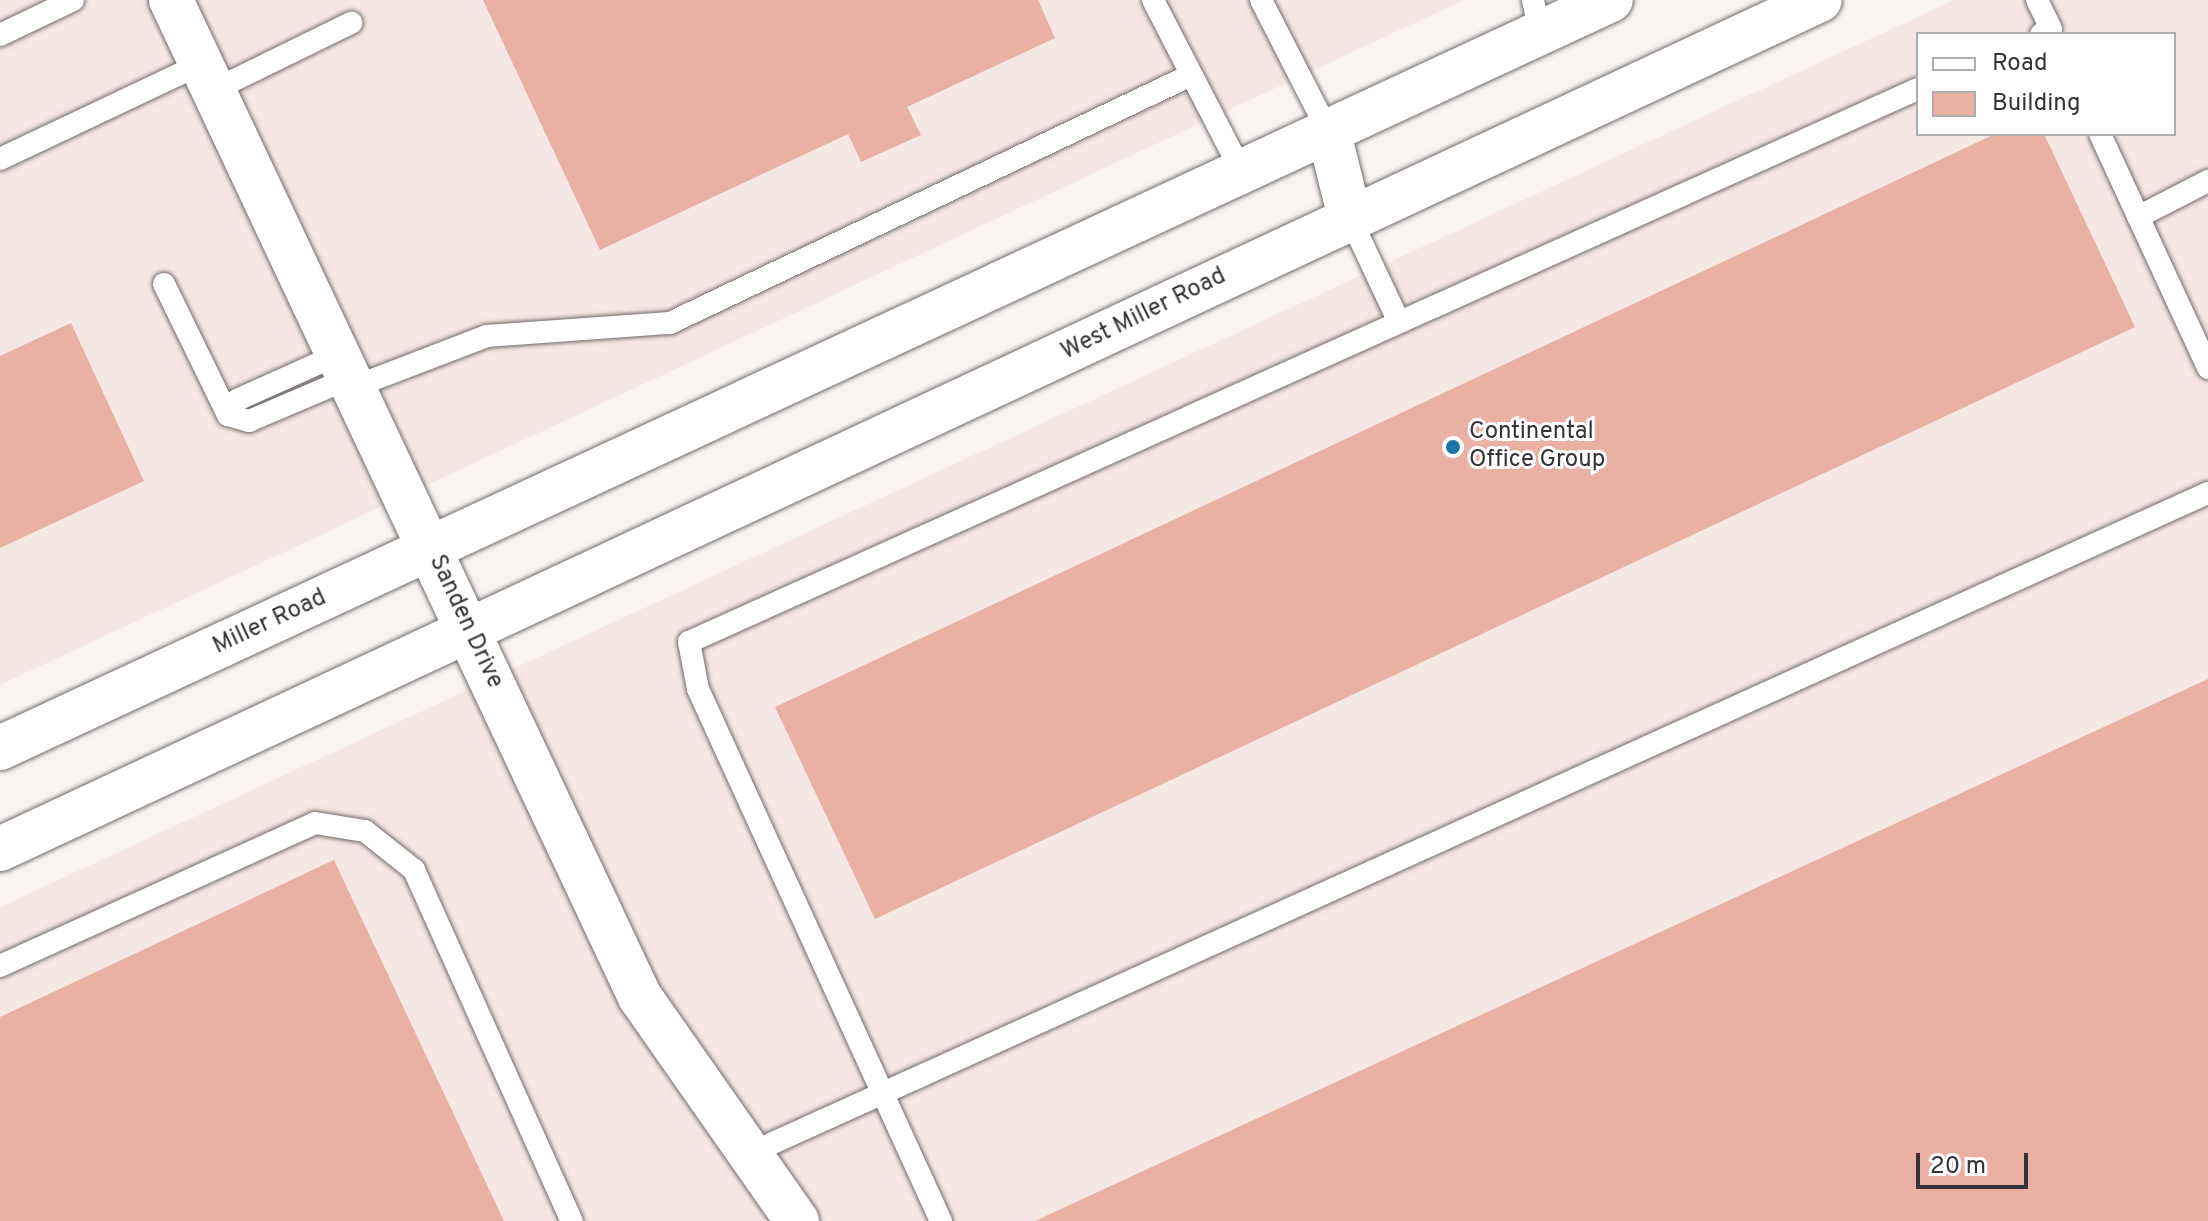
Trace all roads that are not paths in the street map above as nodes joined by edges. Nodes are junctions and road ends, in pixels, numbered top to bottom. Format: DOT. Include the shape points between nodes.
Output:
graph roads {
  1 [pos="73,0"];
  2 [pos="171,0"];
  3 [pos="1153,0"];
  4 [pos="1261,0"];
  5 [pos="1611,0"];
  6 [pos="1820,0"];
  7 [pos="2037,0"];
  8 [pos="1537,16"];
  9 [pos="351,23"];
  10 [pos="2049,32"];
  11 [pos="0,35"];
  12 [pos="1191,75"];
  13 [pos="208,77"];
  14 [pos="1916,90"];
  15 [pos="1329,133"];
  16 [pos="2101,136"];
  17 [pos="0,159"];
  18 [pos="1243,174"];
  19 [pos="2208,181"];
  20 [pos="2138,217"];
  21 [pos="1350,218"];
  22 [pos="164,284"];
  23 [pos="1399,322"];
  24 [pos="2208,368"];
  25 [pos="348,373"];
  26 [pos="2208,493"];
  27 [pos="431,548"];
  28 [pos="470,634"];
  29 [pos="0,748"];
  30 [pos="0,849"];
  31 [pos="0,966"];
  32 [pos="883,1094"];
  33 [pos="753,1152"];
  34 [pos="572,1221"];
  35 [pos="797,1221"];
  36 [pos="941,1221"];
  1 -- 11 [label="lane"];
  2 -- 13 [label="main road, Sanden Drive"];
  3 -- 12 [label="lane"];
  4 -- 15 [label="lane"];
  5 -- 8 [label="main road"];
  6 -- 21 [label="main road, West Miller Road"];
  7 -- 10 [label="lane"];
  8 -- 15 [label="main road"];
  9 -- 13 [label="lane"];
  12 -- 18 [label="lane"];
  12 -- 25 [label="lane" via="670,323 487,336"];
  13 -- 17 [label="lane"];
  13 -- 25 [label="main road, Sanden Drive"];
  14 -- 23 [label="lane"];
  15 -- 18 [label="main road"];
  15 -- 21 [label="main road"];
  16 -- 20 [label="lane"];
  18 -- 27 [label="main road, Miller Road"];
  19 -- 20 [label="lane"];
  20 -- 24 [label="lane"];
  21 -- 23 [label="lane"];
  21 -- 28 [label="main road, West Miller Road"];
  22 -- 25 [label="lane" via="228,415 249,421"];
  23 -- 32 [label="lane" via="689,642 698,689"];
  25 -- 27 [label="main road, Sanden Drive"];
  26 -- 32 [label="lane"];
  27 -- 28 [label="main road, Sanden Drive"];
  27 -- 29 [label="main road, Miller Road"];
  28 -- 30 [label="main road"];
  28 -- 33 [label="main road, Sanden Drive" via="640,997"];
  31 -- 34 [label="lane" via="315,823 365,831 414,870"];
  32 -- 33 [label="lane"];
  32 -- 36 [label="lane"];
  33 -- 35 [label="main road, Sanden Drive"];
}
